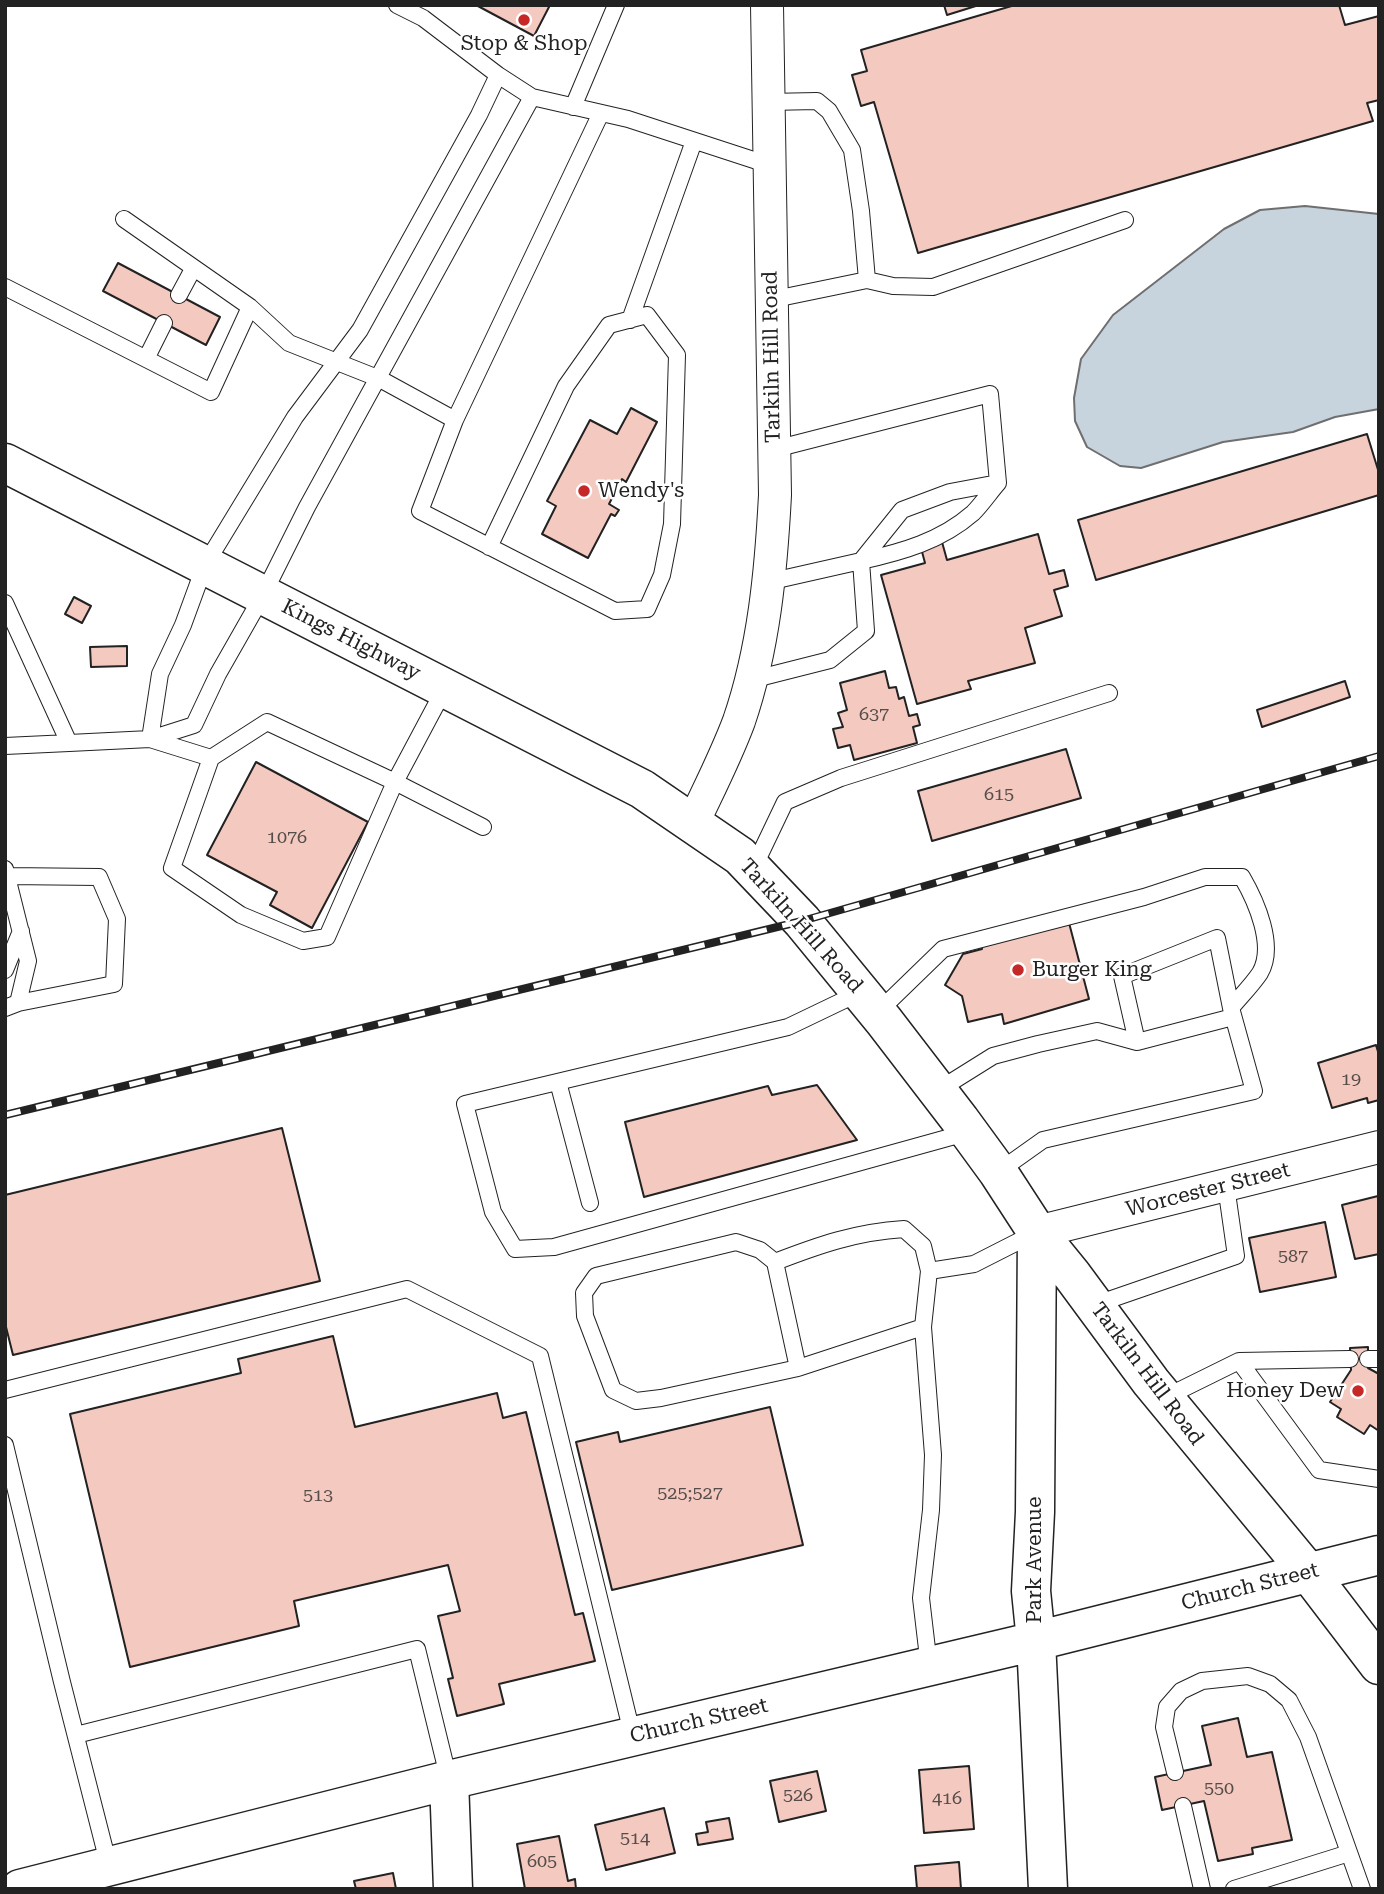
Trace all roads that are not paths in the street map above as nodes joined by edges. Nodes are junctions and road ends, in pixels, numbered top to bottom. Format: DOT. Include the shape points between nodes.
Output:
graph roads {
  1 [pos="397,5"];
  2 [pos="617,5"];
  3 [pos="767,5"];
  4 [pos="498,75"];
  5 [pos="532,97"];
  6 [pos="768,102"];
  7 [pos="573,107"];
  8 [pos="601,113"];
  9 [pos="694,141"];
  10 [pos="769,165"];
  11 [pos="124,219"];
  12 [pos="1125,220"];
  13 [pos="193,269"];
  14 [pos="866,280"];
  15 [pos="5,287"];
  16 [pos="179,295"];
  17 [pos="770,300"];
  18 [pos="250,307"];
  19 [pos="630,320"];
  20 [pos="164,323"];
  21 [pos="146,359"];
  22 [pos="337,361"];
  23 [pos="380,379"];
  24 [pos="456,420"];
  25 [pos="775,449"];
  26 [pos="5,463"];
  27 [pos="998,483"];
  28 [pos="489,547"];
  29 [pos="861,561"];
  30 [pos="205,565"];
  31 [pos="768,582"];
  32 [pos="263,595"];
  33 [pos="5,603"];
  34 [pos="751,680"];
  35 [pos="445,688"];
  36 [pos="1109,693"];
  37 [pos="149,739"];
  38 [pos="69,743"];
  39 [pos="5,746"];
  40 [pos="211,758"];
  41 [pos="395,782"];
  42 [pos="693,823"];
  43 [pos="483,827"];
  44 [pos="753,869"];
  45 [pos="6,872"];
  46 [pos="21,931"];
  47 [pos="5,970"];
  48 [pos="869,1003"];
  49 [pos="11,1005"];
  50 [pos="1232,1012"];
  51 [pos="1137,1042"];
  52 [pos="558,1082"];
  53 [pos="937,1091"];
  54 [pos="969,1132"];
  55 [pos="1379,1147"];
  56 [pos="998,1172"];
  57 [pos="1226,1186"];
  58 [pos="590,1203"];
  59 [pos="1037,1232"];
  60 [pos="775,1262"];
  61 [pos="929,1271"];
  62 [pos="1094,1305"];
  63 [pos="923,1327"];
  64 [pos="1350,1359"];
  65 [pos="1239,1361"];
  66 [pos="798,1368"];
  67 [pos="5,1390"];
  68 [pos="1164,1398"];
  69 [pos="5,1445"];
  70 [pos="1379,1479"];
  71 [pos="1379,1555"];
  72 [pos="1308,1572"];
  73 [pos="1036,1641"];
  74 [pos="1379,1665"];
  75 [pos="929,1666"];
  76 [pos="76,1735"];
  77 [pos="633,1737"];
  78 [pos="1175,1772"];
  79 [pos="449,1780"];
  80 [pos="1183,1806"];
  81 [pos="1349,1853"];
  82 [pos="109,1866"];
  83 [pos="5,1877"];
  84 [pos="8,1889"];
  85 [pos="20,1889"];
  86 [pos="453,1889"];
  87 [pos="1048,1889"];
  88 [pos="1202,1889"];
  89 [pos="1234,1889"];
  90 [pos="1362,1889"];
  1 -- 4 [label="lane" via="423,18"];
  2 -- 7 [label="lane"];
  3 -- 6 [label="street, Tarkiln Hill Road"];
  4 -- 5 [label="lane"];
  4 -- 22 [label="lane" via="360,330"];
  5 -- 7 [label="lane"];
  5 -- 23 [label="lane"];
  6 -- 10 [label="street, Tarkiln Hill Road"];
  6 -- 14 [label="lane" via="817,101 830,111 852,150"];
  7 -- 8 [label="lane"];
  8 -- 9 [label="lane"];
  8 -- 24 [label="lane"];
  9 -- 10 [label="lane"];
  9 -- 19 [label="lane"];
  10 -- 17 [label="street, Tarkiln Hill Road"];
  11 -- 13 [label="lane"];
  12 -- 14 [label="lane" via="933,287"];
  13 -- 16 [label="lane"];
  13 -- 18 [label="lane"];
  14 -- 17 [label="lane"];
  15 -- 21 [label="lane"];
  17 -- 25 [label="street, Tarkiln Hill Road"];
  18 -- 21 [label="lane" via="211,392"];
  18 -- 22 [label="lane" via="289,343"];
  19 -- 28 [label="lane" via="609,325 566,386"];
  19 -- 28 [label="lane" via="647,315 677,355 672,524 662,575 647,609 615,611"];
  20 -- 21 [label="lane"];
  22 -- 23 [label="lane"];
  22 -- 30 [label="lane" via="295,417"];
  23 -- 24 [label="lane"];
  23 -- 32 [label="lane"];
  24 -- 28 [label="lane" via="420,511"];
  25 -- 27 [label="lane" via="990,394"];
  25 -- 31 [label="street, Tarkiln Hill Road"];
  26 -- 30 [label="main road, Kings Highway"];
  27 -- 29 [label="lane" via="974,512 940,536"];
  27 -- 29 [label="lane" via="950,492 902,510"];
  29 -- 31 [label="lane"];
  29 -- 34 [label="lane" via="866,631 830,660"];
  30 -- 32 [label="main road, Kings Highway"];
  30 -- 37 [label="lane" via="160,674"];
  31 -- 34 [label="street, Tarkiln Hill Road"];
  32 -- 35 [label="main road, Kings Highway"];
  32 -- 37 [label="lane" via="194,725"];
  33 -- 38 [label="lane"];
  34 -- 42 [label="street, Tarkiln Hill Road" via="726,754"];
  35 -- 41 [label="lane"];
  35 -- 42 [label="main road, Kings Highway" via="642,789"];
  36 -- 44 [label="lane" via="841,778 785,802"];
  37 -- 38 [label="lane"];
  37 -- 40 [label="lane"];
  38 -- 39 [label="lane"];
  40 -- 41 [label="lane" via="267,722"];
  40 -- 41 [label="lane" via="172,868 241,915 303,941 327,937"];
  41 -- 43 [label="lane"];
  42 -- 44 [label="main road, Tarkiln Hill Road"];
  44 -- 48 [label="main road, Tarkiln Hill Road"];
  45 -- 46 [label="lane"];
  45 -- 49 [label="lane" via="99,877 117,919 114,984"];
  46 -- 47 [label="lane"];
  46 -- 49 [label="lane" via="28,961"];
  48 -- 50 [label="lane" via="943,948 1205,877 1242,877 1257,904 1266,947 1261,971"];
  48 -- 52 [label="lane"];
  48 -- 53 [label="main road, Tarkiln Hill Road"];
  50 -- 51 [label="lane"];
  50 -- 51 [label="lane" via="1217,938 1122,976"];
  50 -- 56 [label="lane" via="1254,1091 1043,1140"];
  51 -- 53 [label="lane" via="1097,1031 993,1055"];
  52 -- 54 [label="lane" via="465,1104 493,1212 515,1249 554,1247"];
  52 -- 58 [label="lane"];
  53 -- 54 [label="main road, Tarkiln Hill Road"];
  54 -- 56 [label="main road, Tarkiln Hill Road"];
  55 -- 57 [label="street, Worcester Street"];
  56 -- 59 [label="main road, Tarkiln Hill Road"];
  57 -- 59 [label="street, Worcester Street"];
  57 -- 62 [label="lane" via="1236,1256"];
  59 -- 61 [label="lane" via="974,1264"];
  59 -- 62 [label="main road, Tarkiln Hill Road"];
  59 -- 73 [label="main road, Park Avenue" via="1031,1591"];
  60 -- 61 [label="lane" via="869,1231 904,1229 923,1246"];
  60 -- 66 [label="lane"];
  60 -- 66 [label="lane" via="760,1250 736,1242 596,1276 584,1293 585,1316 613,1390 636,1401"];
  61 -- 63 [label="lane"];
  62 -- 68 [label="main road, Tarkiln Hill Road"];
  63 -- 66 [label="lane"];
  63 -- 75 [label="lane" via="933,1455 921,1598"];
  64 -- 65 [label="lane"];
  65 -- 68 [label="lane"];
  65 -- 70 [label="lane" via="1319,1470"];
  67 -- 77 [label="lane" via="407,1289 540,1356"];
  68 -- 72 [label="main road, Tarkiln Hill Road"];
  69 -- 76 [label="lane"];
  71 -- 72 [label="main road, Church Street"];
  72 -- 73 [label="main road, Church Street"];
  72 -- 74 [label="main road, Tarkiln Hill Road"];
  73 -- 75 [label="main road, Church Street"];
  73 -- 87 [label="main road, Park Avenue"];
  75 -- 77 [label="main road, Church Street"];
  76 -- 79 [label="lane" via="417,1649"];
  76 -- 82 [label="lane"];
  77 -- 79 [label="main road, Church Street"];
  78 -- 81 [label="lane" via="1164,1727 1167,1707 1181,1691 1202,1681 1248,1676 1270,1684 1289,1700 1308,1737"];
  79 -- 82 [label="main road, Church Street"];
  79 -- 86 [label="main road"];
  80 -- 88 [label="lane"];
  81 -- 89 [label="lane"];
  81 -- 90 [label="lane"];
  82 -- 85 [label="main road, Church Street"];
  83 -- 84 [label="lane"];
}
